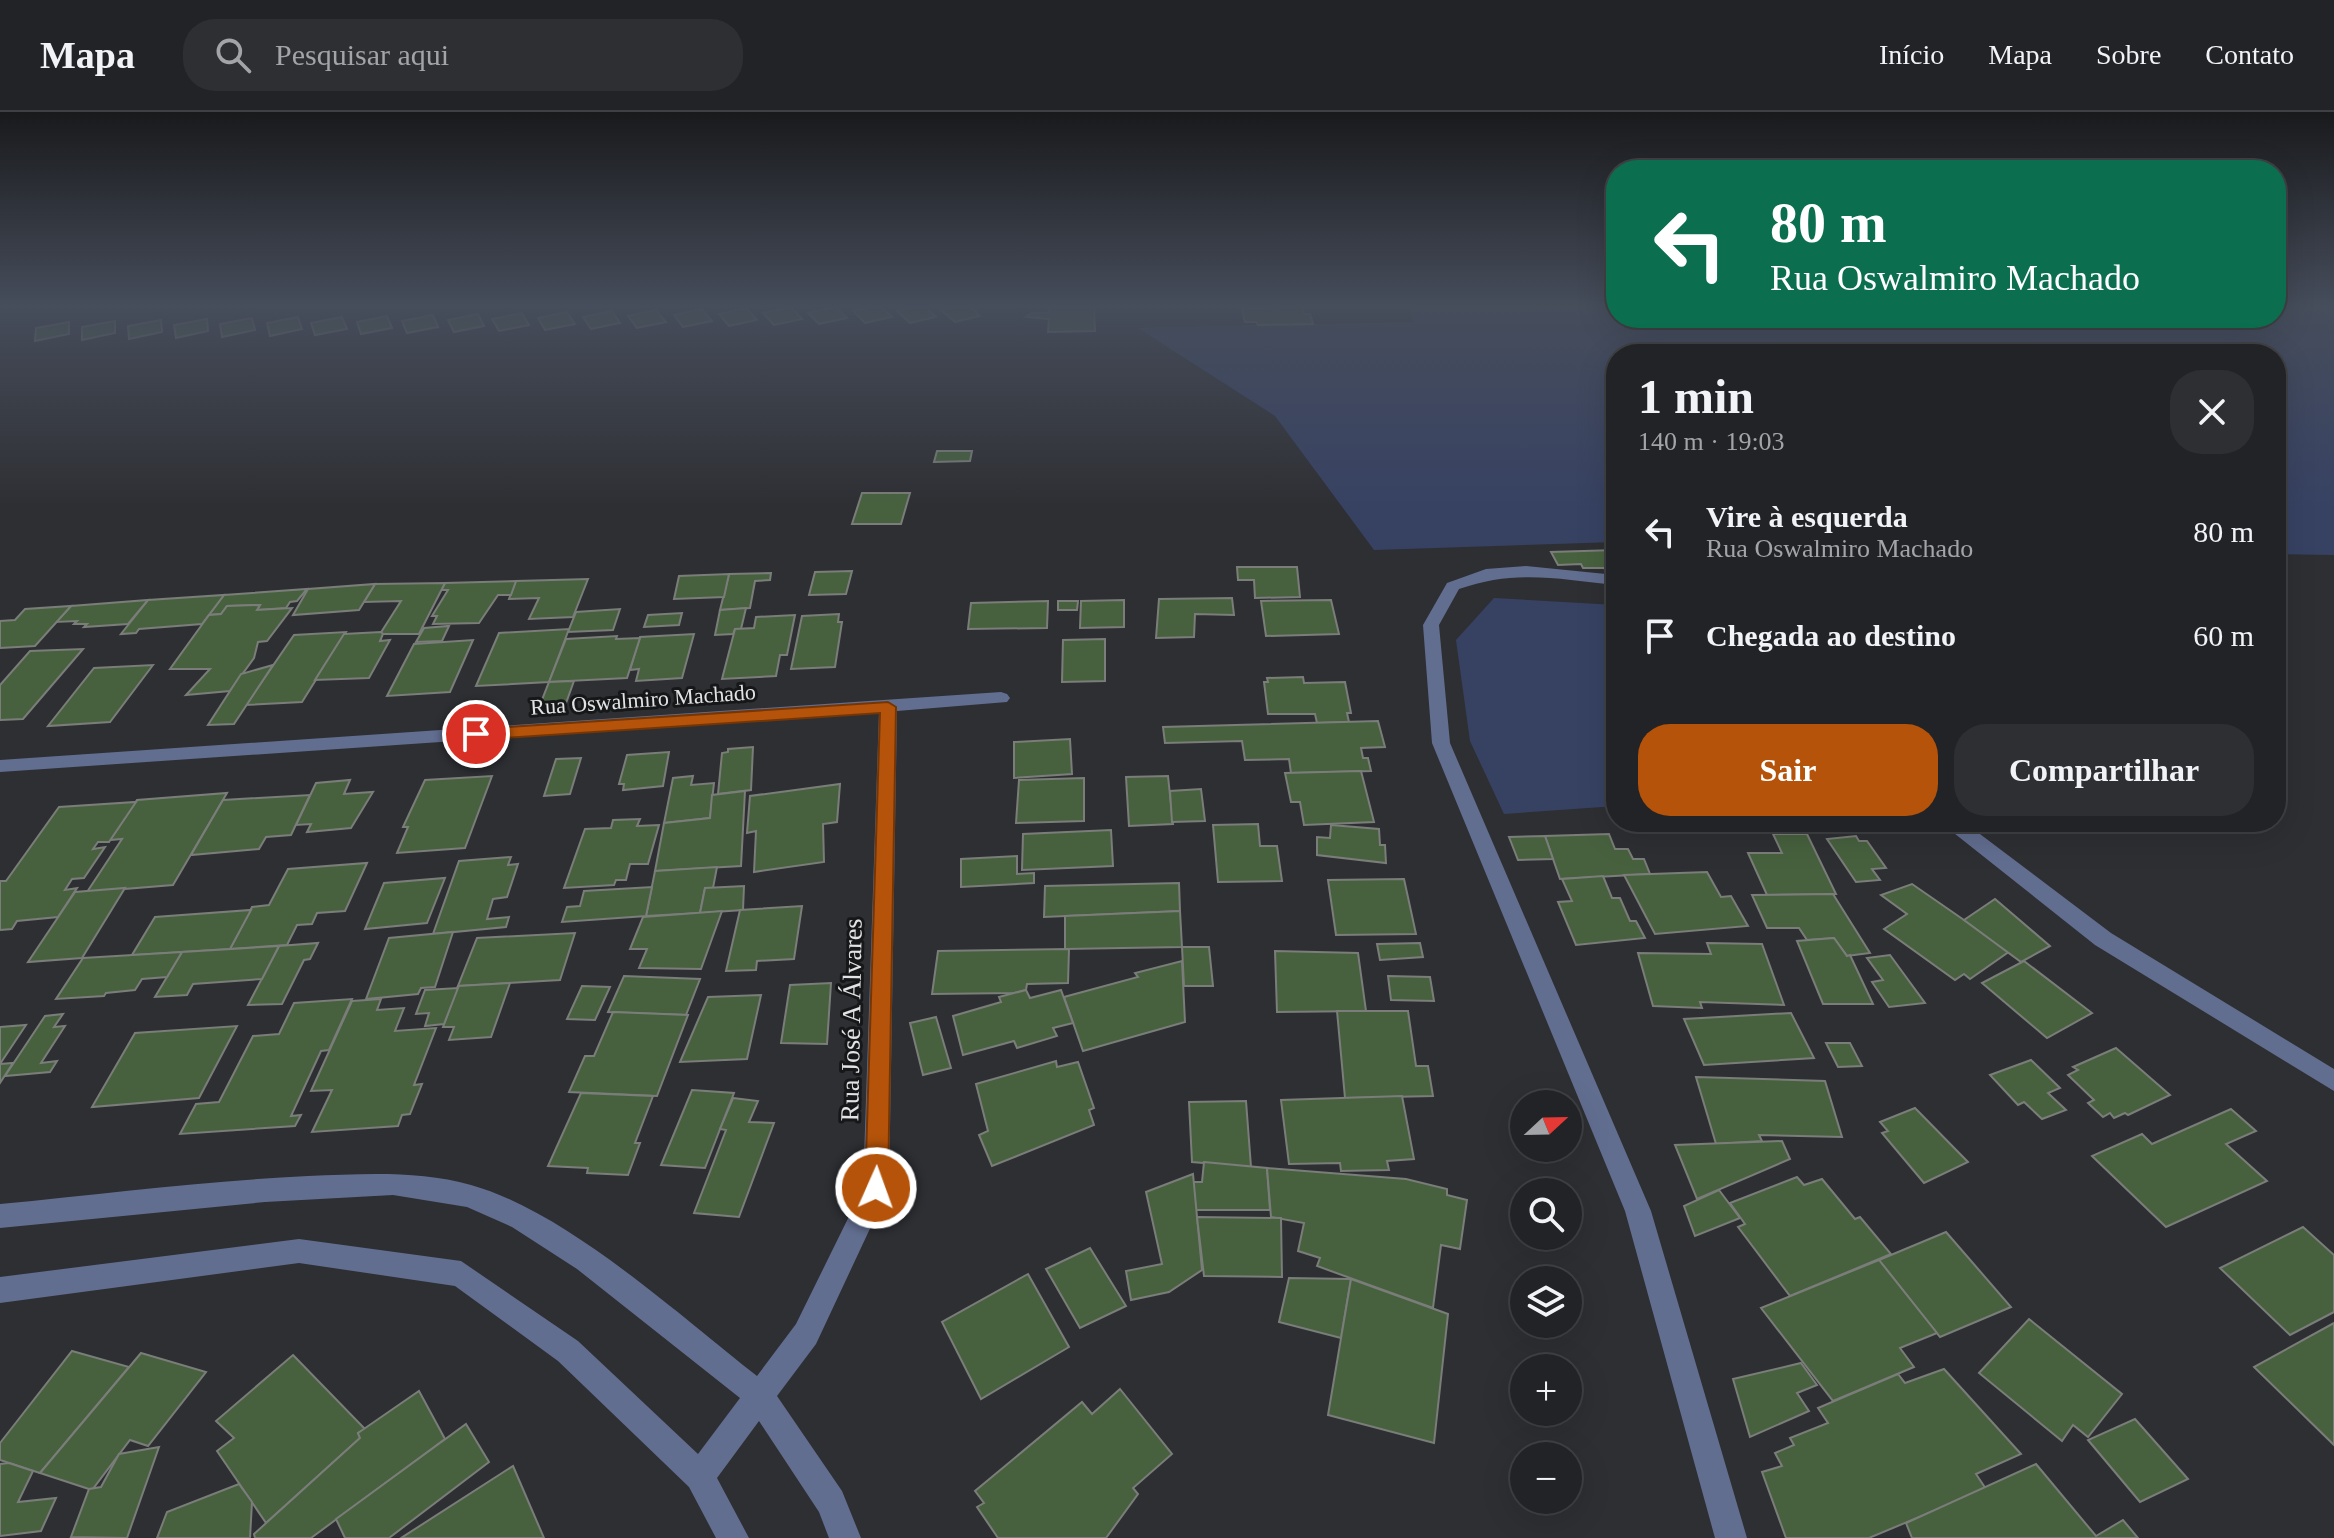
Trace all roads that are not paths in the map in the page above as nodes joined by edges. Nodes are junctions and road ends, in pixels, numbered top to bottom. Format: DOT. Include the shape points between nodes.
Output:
graph roads {
  1 [pos="1606,579"];
  2 [pos="1001,698"];
  3 [pos="888,707"];
  4 [pos="0,766"];
  5 [pos="1963,832"];
  6 [pos="2334,1081"];
  7 [pos="0,1216"];
  8 [pos="0,1290"];
  9 [pos="760,1396"];
  10 [pos="700,1476"];
  11 [pos="733,1538"];
  12 [pos="845,1538"];
  13 [pos="1731,1538"];
  1 -- 13 [label="street" via="1526,571 1486,574 1453,586 1431,625 1441,743 1638,1211"];
  2 -- 3 [label="street, Rua Oswalmiro Machado"];
  3 -- 4 [label="street, Rua Oswalmiro Machado"];
  3 -- 9 [label="street, Rua José A Álvares" via="876,1188 806,1334"];
  5 -- 6 [label="street" via="2103,939"];
  7 -- 9 [label="street" via="265,1190 393,1184 470,1196 521,1219 587,1260"];
  8 -- 10 [label="street" via="299,1251 461,1274 568,1351"];
  9 -- 10 [label="street, Rua José A Álvares"];
  9 -- 12 [label="street" via="831,1502"];
  10 -- 11 [label="street"];
}
